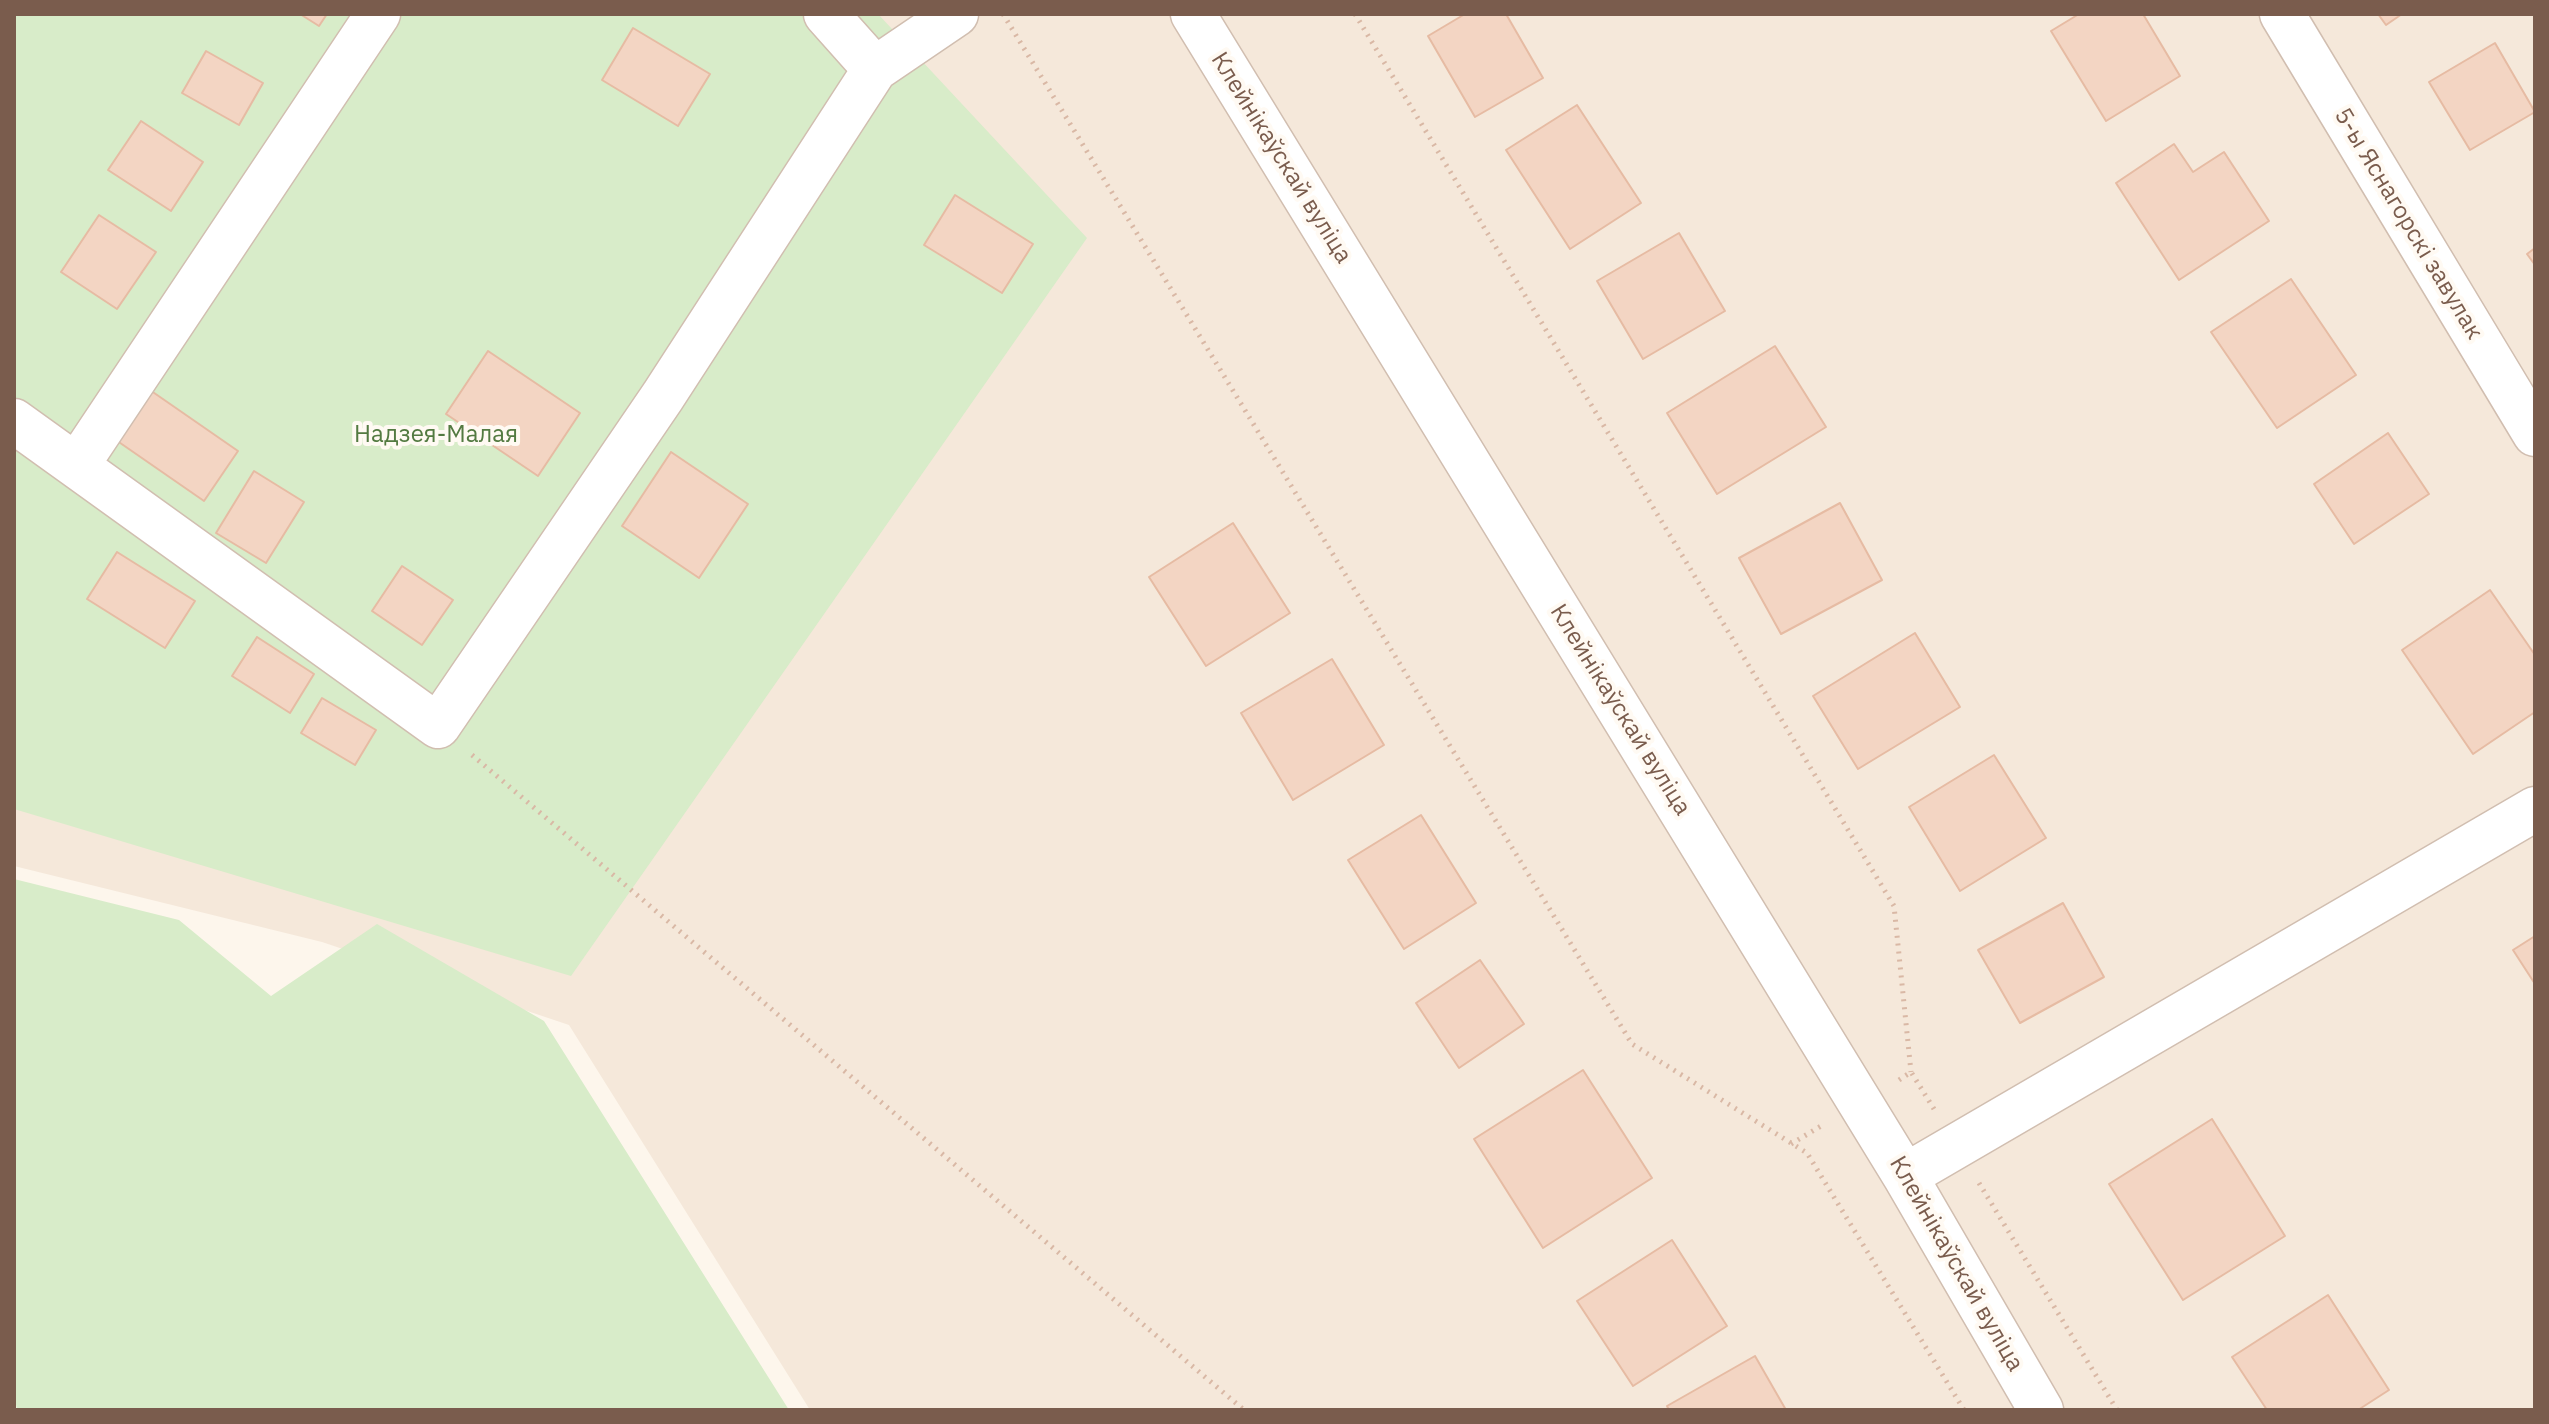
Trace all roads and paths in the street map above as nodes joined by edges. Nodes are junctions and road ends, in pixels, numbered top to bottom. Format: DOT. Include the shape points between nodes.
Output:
graph roads {
  1 [pos="378,14"];
  2 [pos="826,14"];
  3 [pos="956,14"];
  4 [pos="1003,14"];
  5 [pos="1193,14"];
  6 [pos="1355,14"];
  7 [pos="2282,14"];
  8 [pos="875,69"];
  9 [pos="14,421"];
  10 [pos="2535,434"];
  11 [pos="77,465"];
  12 [pos="438,726"];
  13 [pos="2535,809"];
  14 [pos="1911,1072"];
  15 [pos="1905,1176"];
  16 [pos="1244,1410"];
  17 [pos="1964,1410"];
  18 [pos="2041,1410"];
  1 -- 11 [label="street"];
  2 -- 8 [label="street"];
  3 -- 8 [label="street"];
  4 -- 17 [label="path" via="1632,1044 1807,1153"];
  5 -- 15 [label="street, Клейнікаўскай вуліца"];
  6 -- 14 [label="path" via="1894,906"];
  7 -- 10 [label="street, 5-ы Яснагорскі завулак"];
  8 -- 12 [label="street" via="663,396"];
  9 -- 11 [label="street"];
  11 -- 12 [label="street"];
  12 -- 16 [label="path"];
  13 -- 15 [label="street"];
  15 -- 18 [label="street, Клейнікаўскай вуліца"];
}
